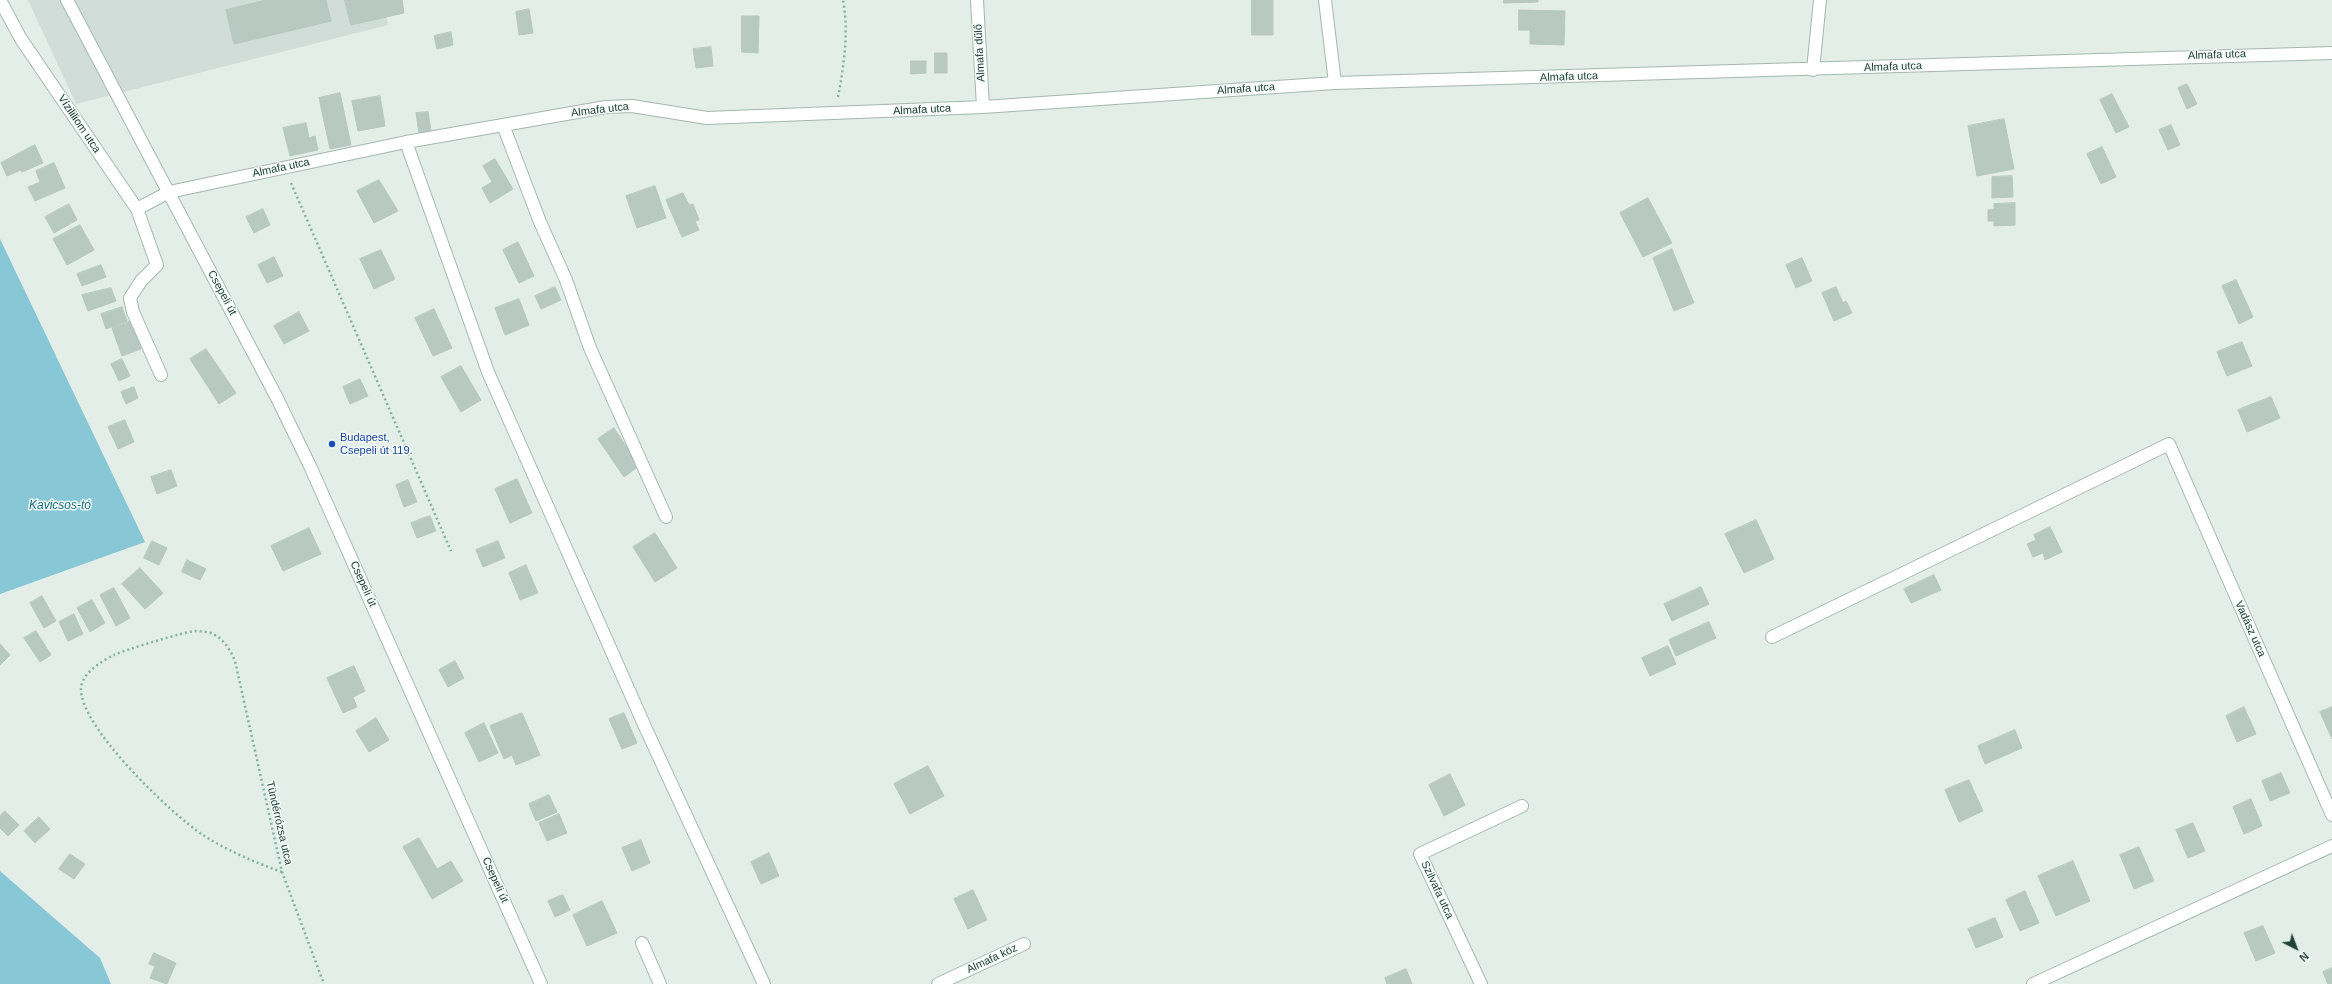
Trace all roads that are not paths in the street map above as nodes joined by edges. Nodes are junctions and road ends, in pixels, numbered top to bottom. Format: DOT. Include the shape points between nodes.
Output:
graph roads {
  1 [pos="0,0"];
  2 [pos="67,0"];
  3 [pos="977,0"];
  4 [pos="1325,0"];
  5 [pos="1820,0"];
  6 [pos="2332,53"];
  7 [pos="1813,70"];
  8 [pos="1335,83"];
  9 [pos="983,107"];
  10 [pos="503,125"];
  11 [pos="406,142"];
  12 [pos="169,192"];
  13 [pos="137,209"];
  14 [pos="161,375"];
  15 [pos="666,518"];
  16 [pos="1772,637"];
  17 [pos="1522,806"];
  18 [pos="2332,815"];
  19 [pos="2332,846"];
  20 [pos="642,943"];
  21 [pos="1024,944"];
  22 [pos="542,984"];
  23 [pos="660,984"];
  24 [pos="764,984"];
  25 [pos="938,984"];
  26 [pos="1481,984"];
  27 [pos="2033,984"];
  1 -- 13 [label="street, Vízililiom utca" via="21,39"];
  2 -- 12 [label="street, Csepeli út"];
  3 -- 9 [label="street, Almafa dűlő"];
  4 -- 8 [label="street"];
  5 -- 7 [label="street"];
  6 -- 7 [label="street, Almafa utca"];
  7 -- 8 [label="street, Almafa utca"];
  8 -- 9 [label="street, Almafa utca"];
  9 -- 10 [label="street, Almafa utca" via="707,118 632,106 606,107"];
  10 -- 11 [label="street, Almafa utca"];
  10 -- 15 [label="street" via="540,222 566,280 590,348"];
  11 -- 12 [label="street, Almafa utca"];
  11 -- 24 [label="street" via="488,372 646,729"];
  12 -- 13 [label="street"];
  12 -- 22 [label="street, Csepeli út" via="310,466"];
  13 -- 14 [label="street, Vízililiom utca" via="157,266 141,281 130,298 133,312"];
  16 -- 18 [label="street, Vadász utca" via="2169,444"];
  17 -- 26 [label="street, Szilvafa utca" via="1420,854"];
  19 -- 27 [label="street"];
  20 -- 23 [label="street"];
  21 -- 25 [label="street, Almafa köz"];
}
